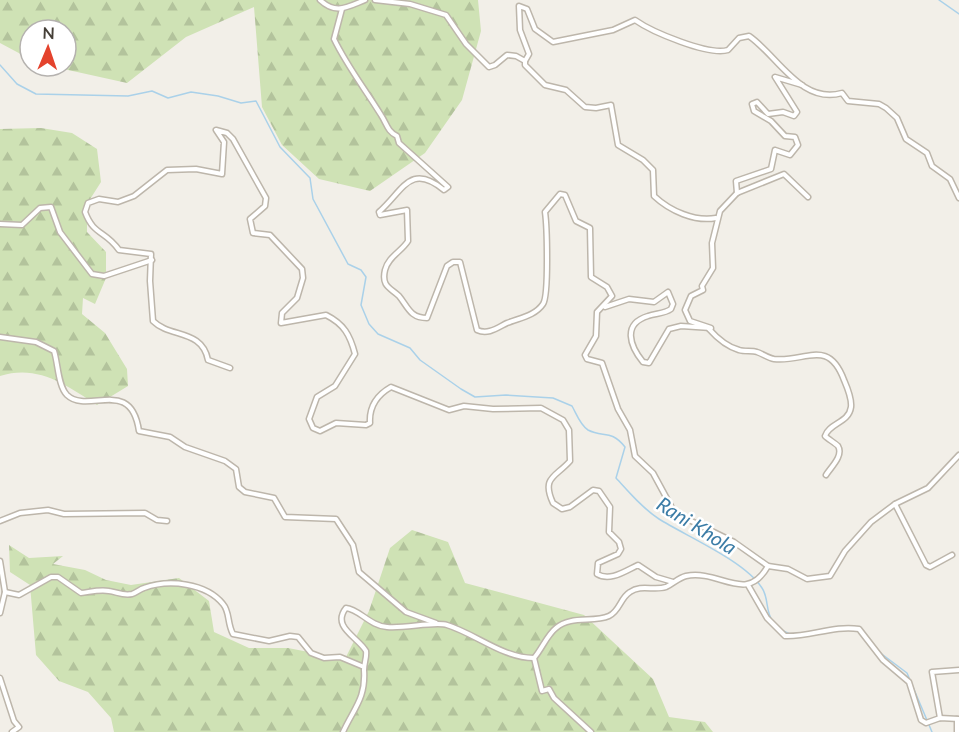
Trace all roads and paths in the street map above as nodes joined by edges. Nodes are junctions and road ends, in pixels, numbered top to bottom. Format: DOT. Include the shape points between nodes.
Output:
graph roads {
  1 [pos="320,0"];
  2 [pos="365,0"];
  3 [pos="375,0"];
  4 [pos="342,9"];
  5 [pos="525,61"];
  6 [pos="803,85"];
  7 [pos="737,193"];
  8 [pos="808,197"];
  9 [pos="959,198"];
  10 [pos="717,218"];
  11 [pos="0,224"];
  12 [pos="152,260"];
  13 [pos="604,307"];
  14 [pos="709,329"];
  15 [pos="0,337"];
  16 [pos="230,368"];
  17 [pos="959,455"];
  18 [pos="826,475"];
  19 [pos="896,504"];
  20 [pos="0,521"];
  21 [pos="167,521"];
  22 [pos="952,555"];
  23 [pos="0,561"];
  24 [pos="768,566"];
  25 [pos="673,582"];
  26 [pos="747,585"];
  27 [pos="5,592"];
  28 [pos="0,613"];
  29 [pos="437,623"];
  30 [pos="534,658"];
  31 [pos="364,667"];
  32 [pos="959,670"];
  33 [pos="0,678"];
  34 [pos="940,718"];
  35 [pos="958,719"];
  36 [pos="12,732"];
  37 [pos="343,732"];
  38 [pos="591,732"];
  39 [pos="957,732"];
  1 -- 4 [label="street" via="327,7"];
  2 -- 4 [label="street"];
  3 -- 5 [label="street" via="410,4 446,15 466,44 489,66 507,55"];
  4 -- 13 [label="street" via="334,39 346,63 389,132 448,187 444,190 432,180 416,177 379,212 380,215 408,210 408,241 388,261 384,273 391,292 398,295 407,310 427,318 447,266 460,262 477,330 488,332 526,318 542,305 546,295 545,212 560,194 565,195 576,221 590,228 591,277 607,286 612,296"];
  5 -- 6 [label="street" via="529,54 520,30 519,6 527,9 535,29 553,42 613,30 635,20 693,47 717,51 728,50 745,35"];
  5 -- 10 [label="street" via="539,81 566,90 585,106 611,105 618,145 643,159 653,170 656,198 691,217"];
  6 -- 7 [label="street" via="775,77 796,112 794,116 783,112 768,114 757,102 752,104 754,111 771,121 784,136 795,137 798,145 790,155 775,150 771,169 736,181"];
  6 -- 9 [label="street" via="821,96 842,93 849,101 886,108 897,118 906,139 927,153 932,166 950,180"];
  7 -- 8 [label="street" via="784,174"];
  7 -- 10 [label="street"];
  10 -- 14 [label="street" via="713,268 703,290 691,296 685,310 690,321 710,326"];
  11 -- 12 [label="street" via="22,225 40,208 51,207 60,232 92,274 104,276"];
  12 -- 16 [label="street" via="153,321 159,328 175,330 198,341 206,349 208,360"];
  12 -- 25 [label="street" via="151,254 119,250 113,239 90,226 85,212 88,203 99,199 118,202 134,196 167,170 196,169 222,174 224,142 216,130 227,133 266,198 265,207 250,219 250,229 270,235 302,269 297,298 282,313 281,323 326,315 345,327 355,354 335,386 317,397 309,419 313,428 320,431 345,422 366,425 369,410 383,391 391,387 449,410 468,406 541,408 563,420 571,434 570,461 548,483 552,503 562,509 570,507 593,490 599,491 610,507 607,528 621,549 618,555 598,563 597,574 611,577 638,565"];
  13 -- 14 [label="street" via="624,299 654,302 668,292 671,309 640,319 630,332 630,345 646,363 653,359 669,329"];
  13 -- 24 [label="street" via="597,312 596,336 585,355 587,360 602,363 630,430 635,456 653,473 677,514 734,542"];
  14 -- 18 [label="street" via="739,350 778,359 815,353 836,364 851,405 846,417 826,431 825,436 839,451"];
  15 -- 29 [label="street" via="36,342 54,351 68,396 77,401 113,399 137,416 139,431 170,437 185,447 225,460 236,469 239,487 274,498 285,517 336,519 353,545 359,572 406,612"];
  17 -- 19 [label="street" via="928,488"];
  19 -- 22 [label="street" via="926,565 930,567"];
  19 -- 24 [label="street" via="864,529 830,576 807,579 788,569"];
  20 -- 21 [label="street" via="20,513 48,510 64,514 145,513"];
  23 -- 27 [label="street"];
  24 -- 26 [label="street" via="759,579"];
  25 -- 26 [label="street" via="685,576 700,576"];
  25 -- 30 [label="street" via="665,587 631,591 607,617 580,619 556,627"];
  26 -- 34 [label="street" via="775,628 785,636 859,629 883,660 909,682 921,720 927,723"];
  27 -- 28 [label="street"];
  27 -- 31 [label="street" via="19,595 51,577 58,577 81,593 133,594 166,583 188,585 212,594 224,605 233,634 269,641 298,638 311,653 340,657"];
  29 -- 30 [label="street" via="517,656"];
  29 -- 31 [label="street" via="387,627 346,608 343,626 366,651"];
  30 -- 38 [label="street" via="542,691 549,689"];
  31 -- 37 [label="street" via="365,690"];
  32 -- 34 [label="street" via="932,672"];
  33 -- 36 [label="street" via="19,727"];
  34 -- 35 [label="street"];
  35 -- 39 [label="street"];
}
